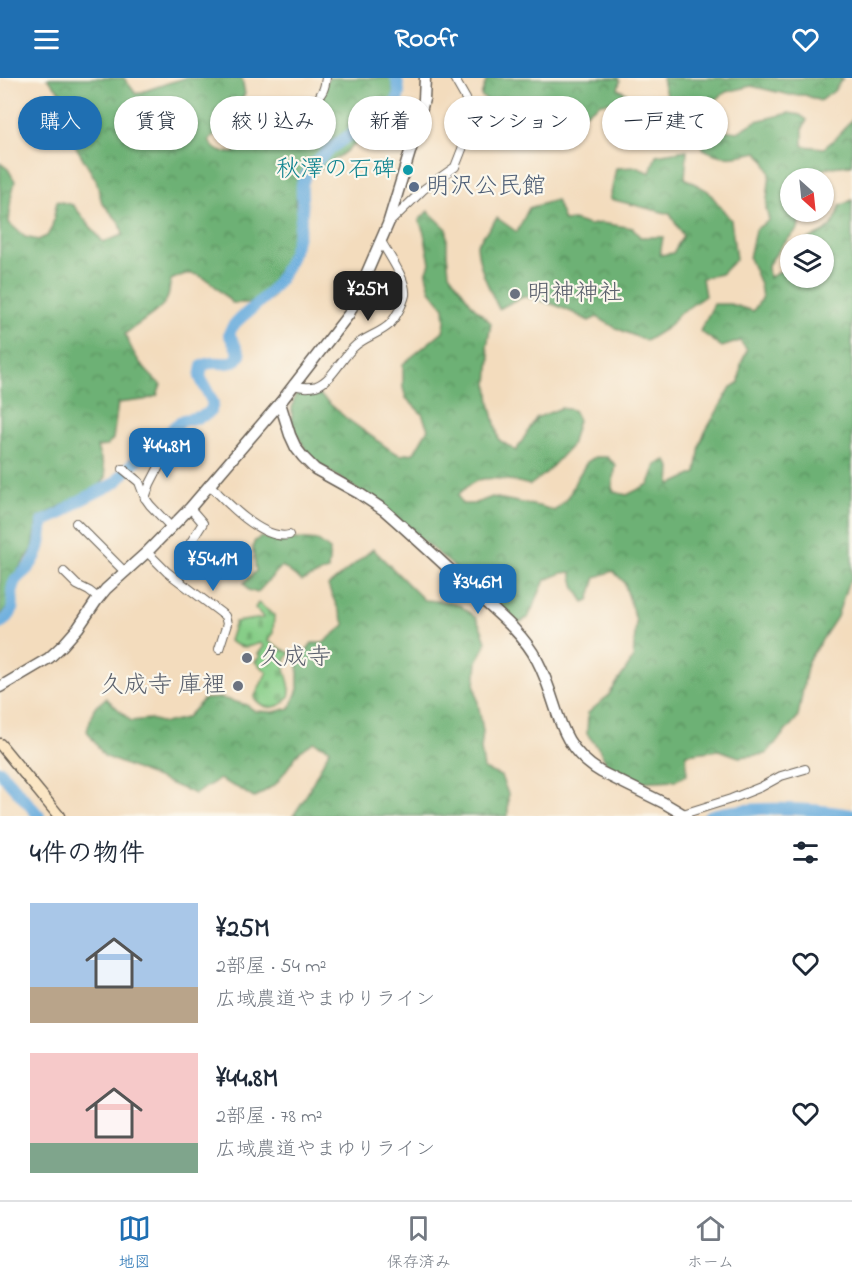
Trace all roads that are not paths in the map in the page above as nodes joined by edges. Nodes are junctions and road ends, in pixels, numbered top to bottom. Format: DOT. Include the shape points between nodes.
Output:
graph roads {
  1 [pos="326,78"];
  2 [pos="425,78"];
  3 [pos="454,78"];
  4 [pos="319,96"];
  5 [pos="388,224"];
  6 [pos="381,241"];
  7 [pos="293,385"];
  8 [pos="280,403"];
  9 [pos="167,450"];
  10 [pos="123,469"];
  11 [pos="209,484"];
  12 [pos="145,498"];
  13 [pos="190,508"];
  14 [pos="76,523"];
  15 [pos="171,527"];
  16 [pos="289,535"];
  17 [pos="147,552"];
  18 [pos="213,565"];
  19 [pos="64,572"];
  20 [pos="125,572"];
  21 [pos="98,598"];
  22 [pos="219,649"];
  23 [pos="0,687"];
  24 [pos="0,744"];
  25 [pos="805,769"];
  26 [pos="684,815"];
  27 [pos="58,816"];
  1 -- 4 [label="street"];
  2 -- 5 [label="street" via="416,132"];
  3 -- 5 [label="street" via="469,110 466,140 455,167 424,189"];
  5 -- 6 [label="street"];
  6 -- 7 [label="street" via="349,314"];
  6 -- 7 [label="street" via="400,276 405,292 403,302 390,323 354,347 327,380 316,386"];
  7 -- 8 [label="street"];
  8 -- 11 [label="street"];
  8 -- 26 [label="street" via="296,448 315,469 384,510 518,633 537,658 563,729 579,756 601,772"];
  9 -- 12 [label="street"];
  10 -- 12 [label="street" via="139,482"];
  11 -- 13 [label="street"];
  11 -- 16 [label="street" via="262,530 282,537"];
  12 -- 15 [label="street"];
  13 -- 15 [label="street"];
  13 -- 18 [label="street" via="203,523 191,543"];
  14 -- 20 [label="street"];
  15 -- 17 [label="street"];
  17 -- 20 [label="street"];
  17 -- 22 [label="street" via="225,616 227,624"];
  19 -- 21 [label="street"];
  20 -- 21 [label="street"];
  21 -- 23 [label="street" via="78,628 49,658"];
  24 -- 27 [label="main road"];
  25 -- 26 [label="street"];
}
